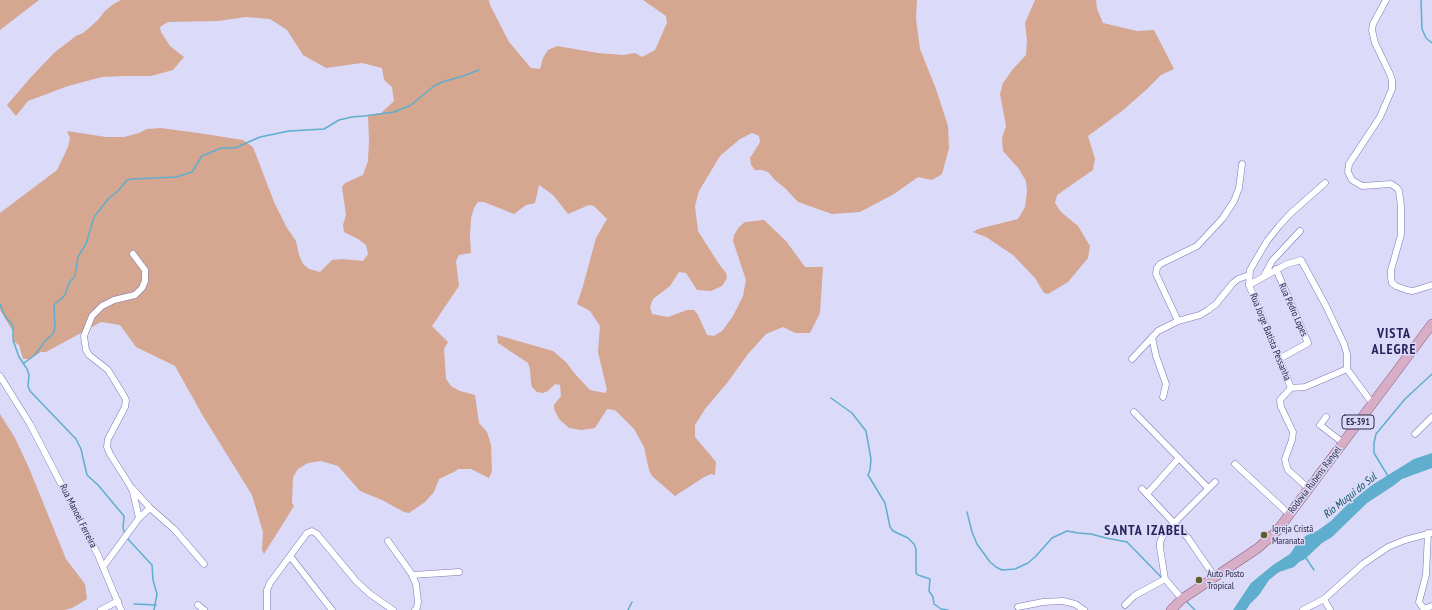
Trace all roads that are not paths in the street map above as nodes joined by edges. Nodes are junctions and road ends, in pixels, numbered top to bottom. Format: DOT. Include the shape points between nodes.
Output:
graph roads {
  1 [pos="1386,0"];
  2 [pos="1242,164"];
  3 [pos="1325,183"];
  4 [pos="1300,231"];
  5 [pos="133,254"];
  6 [pos="1276,270"];
  7 [pos="1249,275"];
  8 [pos="1264,276"];
  9 [pos="1249,285"];
  10 [pos="1432,285"];
  11 [pos="1178,321"];
  12 [pos="1432,324"];
  13 [pos="1152,337"];
  14 [pos="1132,358"];
  15 [pos="1279,358"];
  16 [pos="1347,369"];
  17 [pos="0,376"];
  18 [pos="1291,388"];
  19 [pos="1162,397"];
  20 [pos="1372,403"];
  21 [pos="1134,412"];
  22 [pos="1326,417"];
  23 [pos="1432,417"];
  24 [pos="1415,434"];
  25 [pos="1342,442"];
  26 [pos="1180,458"];
  27 [pos="1235,464"];
  28 [pos="1215,482"];
  29 [pos="129,484"];
  30 [pos="1208,488"];
  31 [pos="1308,488"];
  32 [pos="1142,489"];
  33 [pos="1147,494"];
  34 [pos="150,508"];
  35 [pos="1287,517"];
  36 [pos="139,518"];
  37 [pos="1174,523"];
  38 [pos="1430,533"];
  39 [pos="388,541"];
  40 [pos="290,556"];
  41 [pos="204,564"];
  42 [pos="103,567"];
  43 [pos="459,572"];
  44 [pos="412,575"];
  45 [pos="1214,576"];
  46 [pos="1165,579"];
  47 [pos="1326,597"];
  48 [pos="1182,599"];
  49 [pos="118,601"];
  50 [pos="198,605"];
  51 [pos="1126,605"];
  52 [pos="1432,606"];
  53 [pos="1018,607"];
  54 [pos="101,610"];
  55 [pos="121,610"];
  56 [pos="204,610"];
  57 [pos="267,610"];
  58 [pos="332,610"];
  59 [pos="393,610"];
  60 [pos="414,610"];
  61 [pos="1084,610"];
  62 [pos="1171,610"];
  63 [pos="1303,610"];
  64 [pos="1330,610"];
  1 -- 10 [label="street" via="1372,30 1375,43 1390,74 1392,89 1380,117 1349,164 1348,172 1352,180 1362,186 1391,184 1397,188 1401,206 1401,235 1391,270 1392,283 1413,291"];
  2 -- 11 [label="street" via="1239,188 1222,218 1197,246 1160,264 1157,268 1156,274"];
  3 -- 7 [label="street, Rua Jorge Batista Pessanha" via="1279,226 1254,262"];
  4 -- 8 [label="street" via="1272,261"];
  5 -- 29 [label="street" via="145,270 142,288 135,295 102,306 92,316 84,336 89,355 108,370 126,400 108,439 107,447"];
  6 -- 8 [label="street"];
  6 -- 15 [label="street, Rua Pedro Lopes" via="1308,342"];
  6 -- 16 [label="street" via="1301,260 1344,344"];
  7 -- 9 [label="street, Rua Jorge Batista Pessanha"];
  7 -- 11 [label="street" via="1233,283 1208,310"];
  8 -- 9 [label="street"];
  9 -- 15 [label="street, Rua Jorge Batista Pessanha"];
  11 -- 13 [label="street"];
  12 -- 20 [label="main road, Rodovia Rubens Rangel / ES-391"];
  13 -- 14 [label="street"];
  13 -- 19 [label="street" via="1166,384"];
  15 -- 18 [label="street, Rua Jorge Batista Pessanha"];
  16 -- 18 [label="street, Rua Jorge Batista Pessanha" via="1304,386"];
  16 -- 20 [label="street"];
  17 -- 42 [label="street, Rua Manoel Ferreira" via="30,424"];
  18 -- 31 [label="street" via="1280,400 1293,432 1285,460 1288,470"];
  20 -- 25 [label="main road, Rodovia Rubens Rangel / ES-391"];
  21 -- 26 [label="street"];
  22 -- 25 [label="street" via="1320,425"];
  23 -- 24 [label="street"];
  25 -- 31 [label="main road, Rodovia Rubens Rangel / ES-391"];
  26 -- 30 [label="street"];
  26 -- 33 [label="street"];
  27 -- 35 [label="street"];
  28 -- 30 [label="street"];
  29 -- 34 [label="street"];
  29 -- 36 [label="street"];
  30 -- 37 [label="street"];
  31 -- 35 [label="main road, Rodovia Rubens Rangel / ES-391"];
  32 -- 33 [label="street"];
  33 -- 37 [label="street"];
  34 -- 36 [label="street"];
  34 -- 41 [label="street" via="174,529"];
  35 -- 45 [label="main road, ES-391" via="1258,548"];
  36 -- 42 [label="street"];
  37 -- 45 [label="street"];
  37 -- 46 [label="street" via="1160,542"];
  38 -- 47 [label="street" via="1388,547 1363,564"];
  38 -- 52 [label="street" via="1426,575 1419,602 1423,608"];
  39 -- 44 [label="street"];
  40 -- 57 [label="street" via="267,590"];
  40 -- 58 [label="street"];
  40 -- 59 [label="street" via="307,533 315,532 356,581"];
  42 -- 49 [label="street, Rua Manoel Ferreira"];
  43 -- 44 [label="street"];
  44 -- 60 [label="street" via="418,593 417,608"];
  45 -- 48 [label="main road, ES-391"];
  46 -- 48 [label="street"];
  46 -- 51 [label="street" via="1134,596"];
  47 -- 63 [label="street"];
  47 -- 64 [label="street"];
  48 -- 62 [label="main road, ES-391"];
  49 -- 54 [label="street"];
  49 -- 55 [label="street, Rua Manoel Ferreira"];
  50 -- 56 [label="street"];
  53 -- 61 [label="street" via="1062,601 1075,604"];
}
